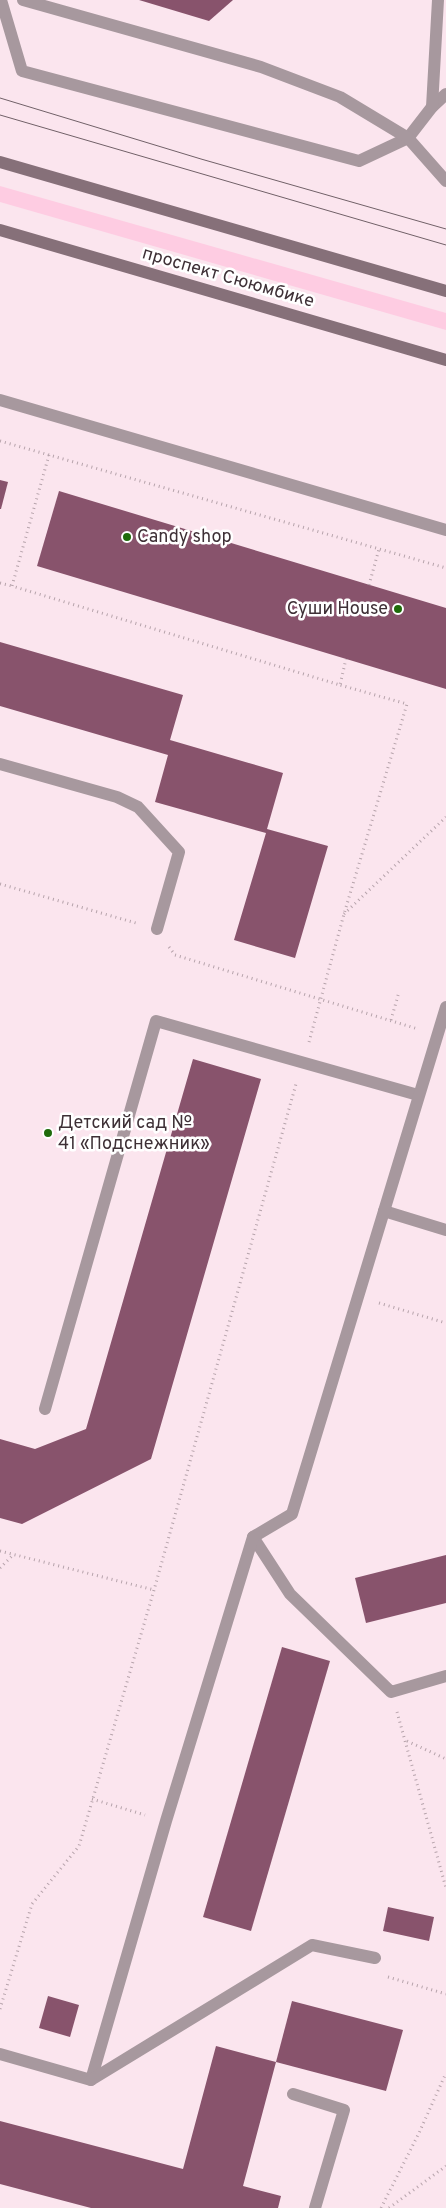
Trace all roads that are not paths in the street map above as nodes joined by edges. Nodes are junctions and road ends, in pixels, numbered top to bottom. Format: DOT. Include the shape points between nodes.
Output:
graph roads {
  1 [pos="1,0"];
  2 [pos="23,0"];
  3 [pos="438,0"];
  4 [pos="446,94"];
  5 [pos="432,107"];
  6 [pos="408,138"];
  7 [pos="0,162"];
  8 [pos="446,181"];
  9 [pos="0,230"];
  10 [pos="446,291"];
  11 [pos="446,360"];
  12 [pos="0,400"];
  13 [pos="446,530"];
  14 [pos="0,764"];
  15 [pos="157,929"];
  16 [pos="446,1007"];
  17 [pos="418,1096"];
  18 [pos="384,1211"];
  19 [pos="446,1230"];
  20 [pos="46,1409"];
  21 [pos="253,1537"];
  22 [pos="446,1676"];
  23 [pos="376,1958"];
  24 [pos="0,2054"];
  25 [pos="91,2080"];
  26 [pos="293,2094"];
  27 [pos="314,2208"];
  1 -- 6 [label="street" via="22,71 359,161"];
  2 -- 6 [label="street" via="261,67 340,97"];
  3 -- 5 [label="street"];
  4 -- 5 [label="street"];
  5 -- 6 [label="street"];
  6 -- 8 [label="street"];
  7 -- 10 [label="main road"];
  9 -- 11 [label="main road, проспект Сююмбике"];
  12 -- 13 [label="street"];
  14 -- 15 [label="street" via="138,806 179,852"];
  16 -- 17 [label="street"];
  17 -- 18 [label="street"];
  17 -- 20 [label="street" via="156,1021"];
  18 -- 19 [label="street"];
  18 -- 21 [label="street" via="292,1514"];
  21 -- 22 [label="street" via="290,1594 391,1692"];
  21 -- 25 [label="street"];
  23 -- 25 [label="street" via="312,1945"];
  24 -- 25 [label="street"];
  26 -- 27 [label="street" via="344,2110"];
}
